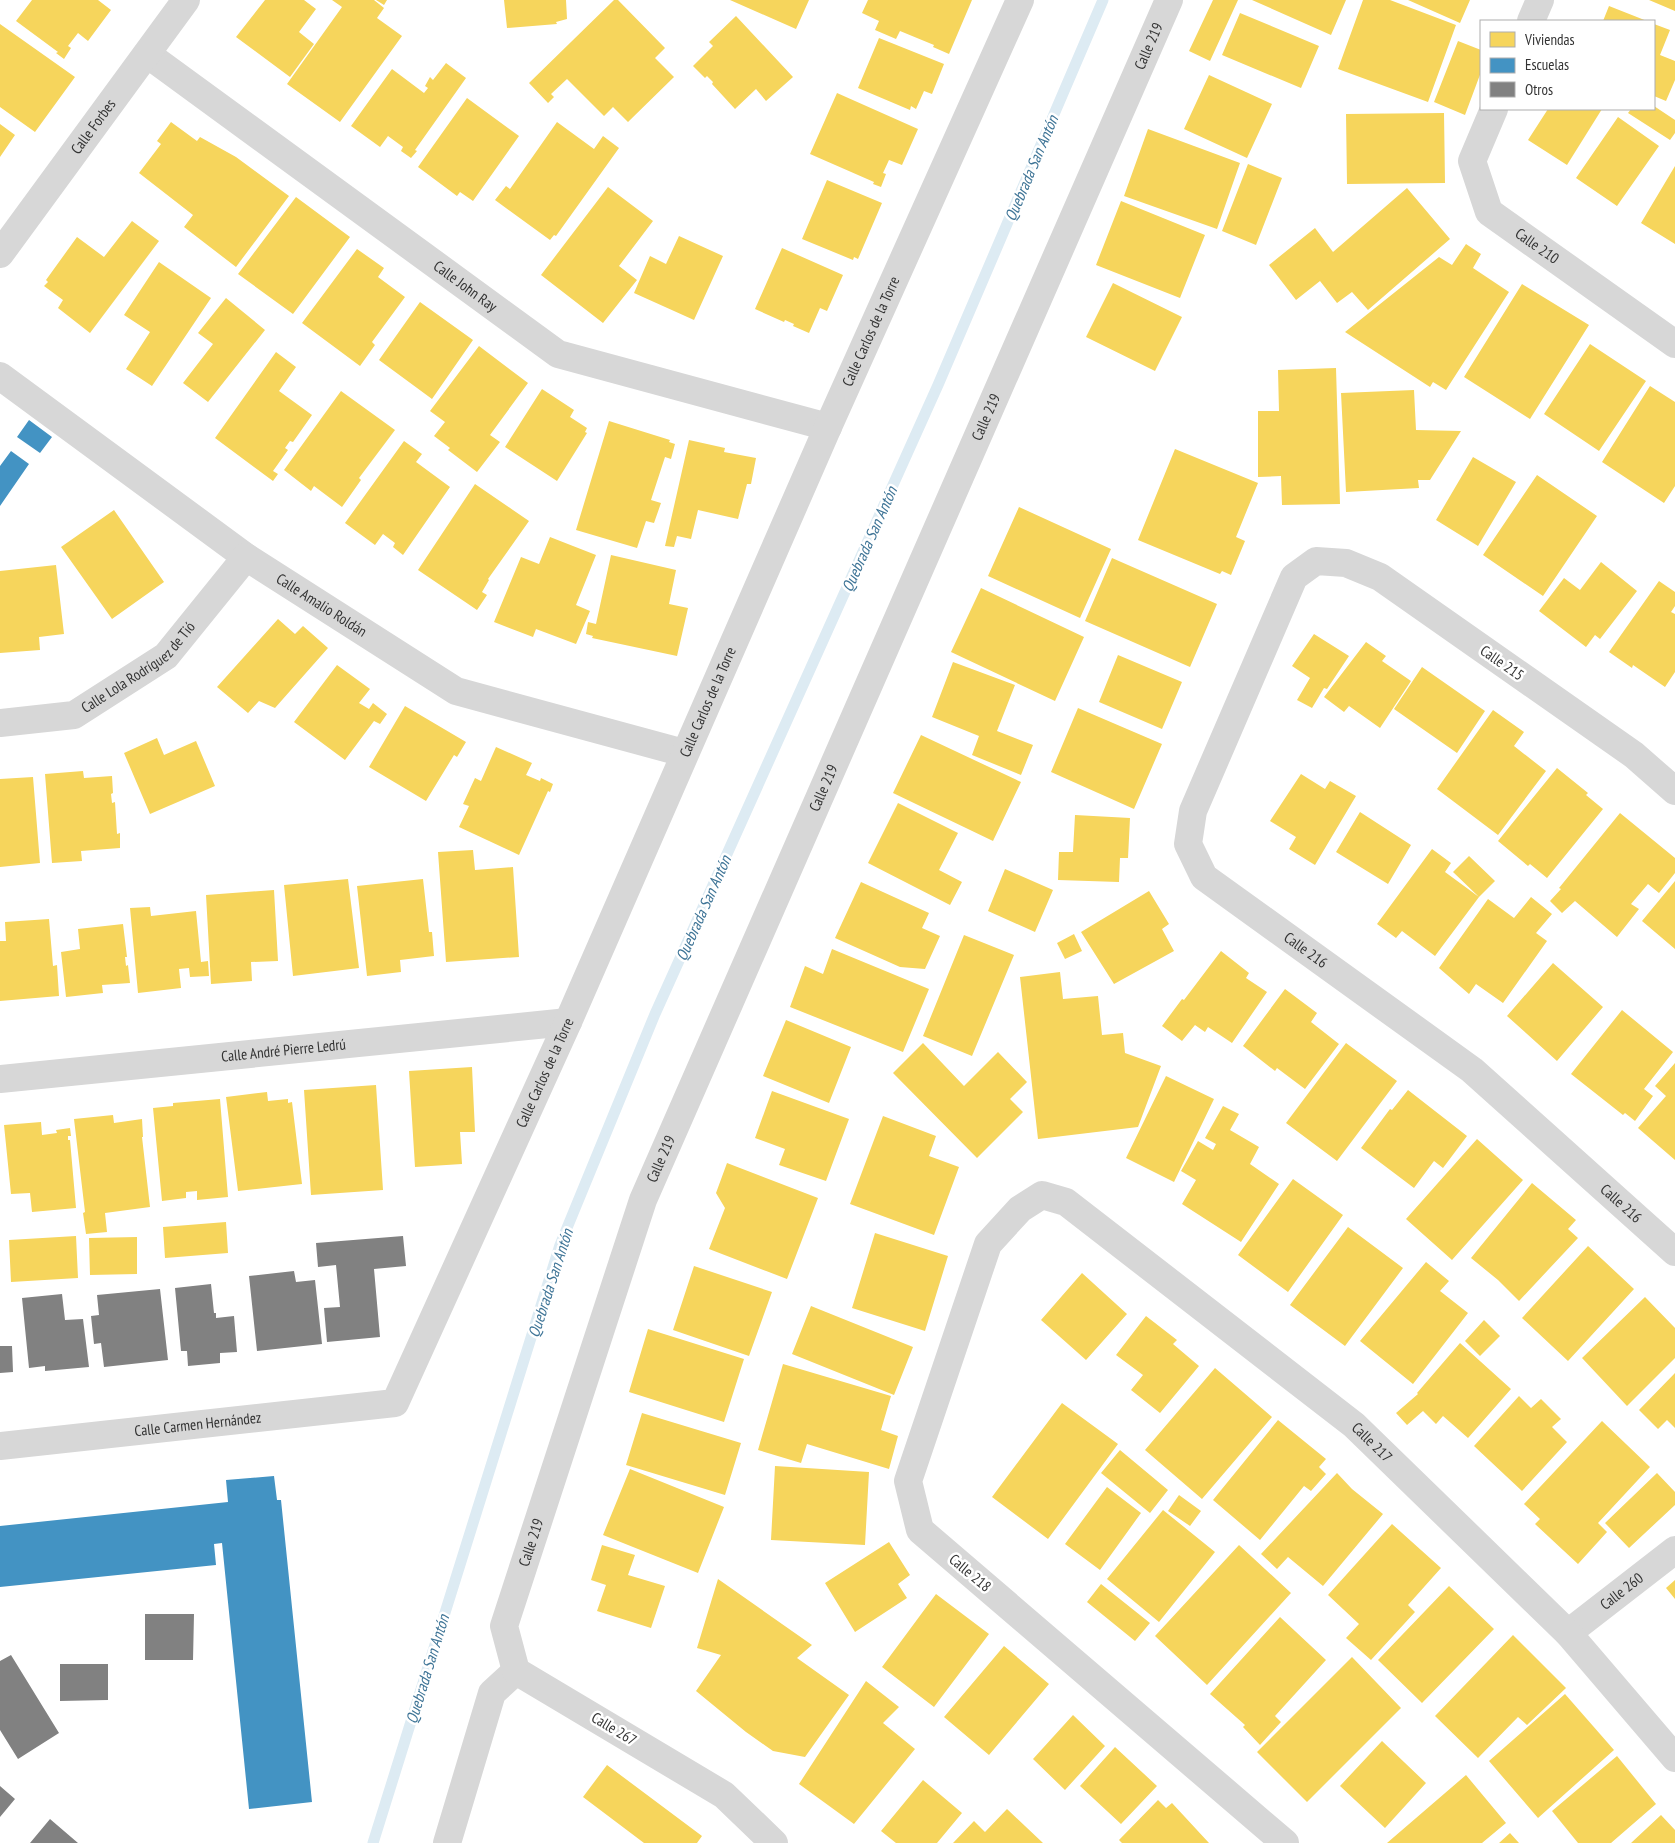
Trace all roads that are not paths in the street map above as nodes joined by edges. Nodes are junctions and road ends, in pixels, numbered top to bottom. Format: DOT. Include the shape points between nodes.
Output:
graph roads {
  1 [pos="186,0"];
  2 [pos="1020,0"];
  3 [pos="1169,0"];
  4 [pos="1540,0"];
  5 [pos="1531,20"];
  6 [pos="147,54"];
  7 [pos="1494,110"];
  8 [pos="0,254"];
  9 [pos="1675,344"];
  10 [pos="0,376"];
  11 [pos="828,427"];
  12 [pos="246,557"];
  13 [pos="1316,561"];
  14 [pos="0,723"];
  15 [pos="684,753"];
  16 [pos="1675,791"];
  17 [pos="568,1022"];
  18 [pos="0,1079"];
  19 [pos="1020,1209"];
  20 [pos="1675,1252"];
  21 [pos="395,1403"];
  22 [pos="0,1446"];
  23 [pos="1675,1550"];
  24 [pos="1568,1632"];
  25 [pos="516,1670"];
  26 [pos="1675,1758"];
  27 [pos="447,1843"];
  28 [pos="774,1843"];
  29 [pos="1285,1843"];
  1 -- 6 [label="street, Calle Forbes"];
  2 -- 11 [label="street, Calle Carlos de la Torre"];
  3 -- 25 [label="street, Calle 219" via="643,1200 504,1626"];
  4 -- 5 [label="street"];
  6 -- 8 [label="street, Calle Forbes"];
  6 -- 11 [label="street, Calle John Ray" via="558,354"];
  7 -- 9 [label="street, Calle 210" via="1472,161 1490,212"];
  10 -- 12 [label="street, Calle Amalio Roldán"];
  11 -- 15 [label="street, Calle Carlos de la Torre"];
  12 -- 14 [label="street, Calle Lola Rodríguez de Tió" via="166,656 74,714"];
  12 -- 15 [label="street, Calle Amalio Roldán" via="456,691"];
  13 -- 16 [label="street, Calle 215" via="1346,563 1380,577 1634,755"];
  13 -- 20 [label="street, Calle 216" via="1294,577 1193,811 1188,844 1204,877 1472,1070"];
  15 -- 17 [label="street, Calle Carlos de la Torre"];
  17 -- 18 [label="street, Calle André Pierre Ledrú"];
  17 -- 21 [label="street, Calle Carlos de la Torre"];
  19 -- 24 [label="street, Calle 217" via="1042,1196 1066,1202 1354,1425"];
  19 -- 29 [label="street, Calle 218" via="988,1244 908,1481 920,1530"];
  21 -- 22 [label="street, Calle Carmen Hernández"];
  23 -- 24 [label="street, Calle 260"];
  24 -- 26 [label="street, Calle 217"];
  25 -- 27 [label="street" via="492,1693"];
  25 -- 28 [label="street, Calle 267" via="724,1795"];
}
